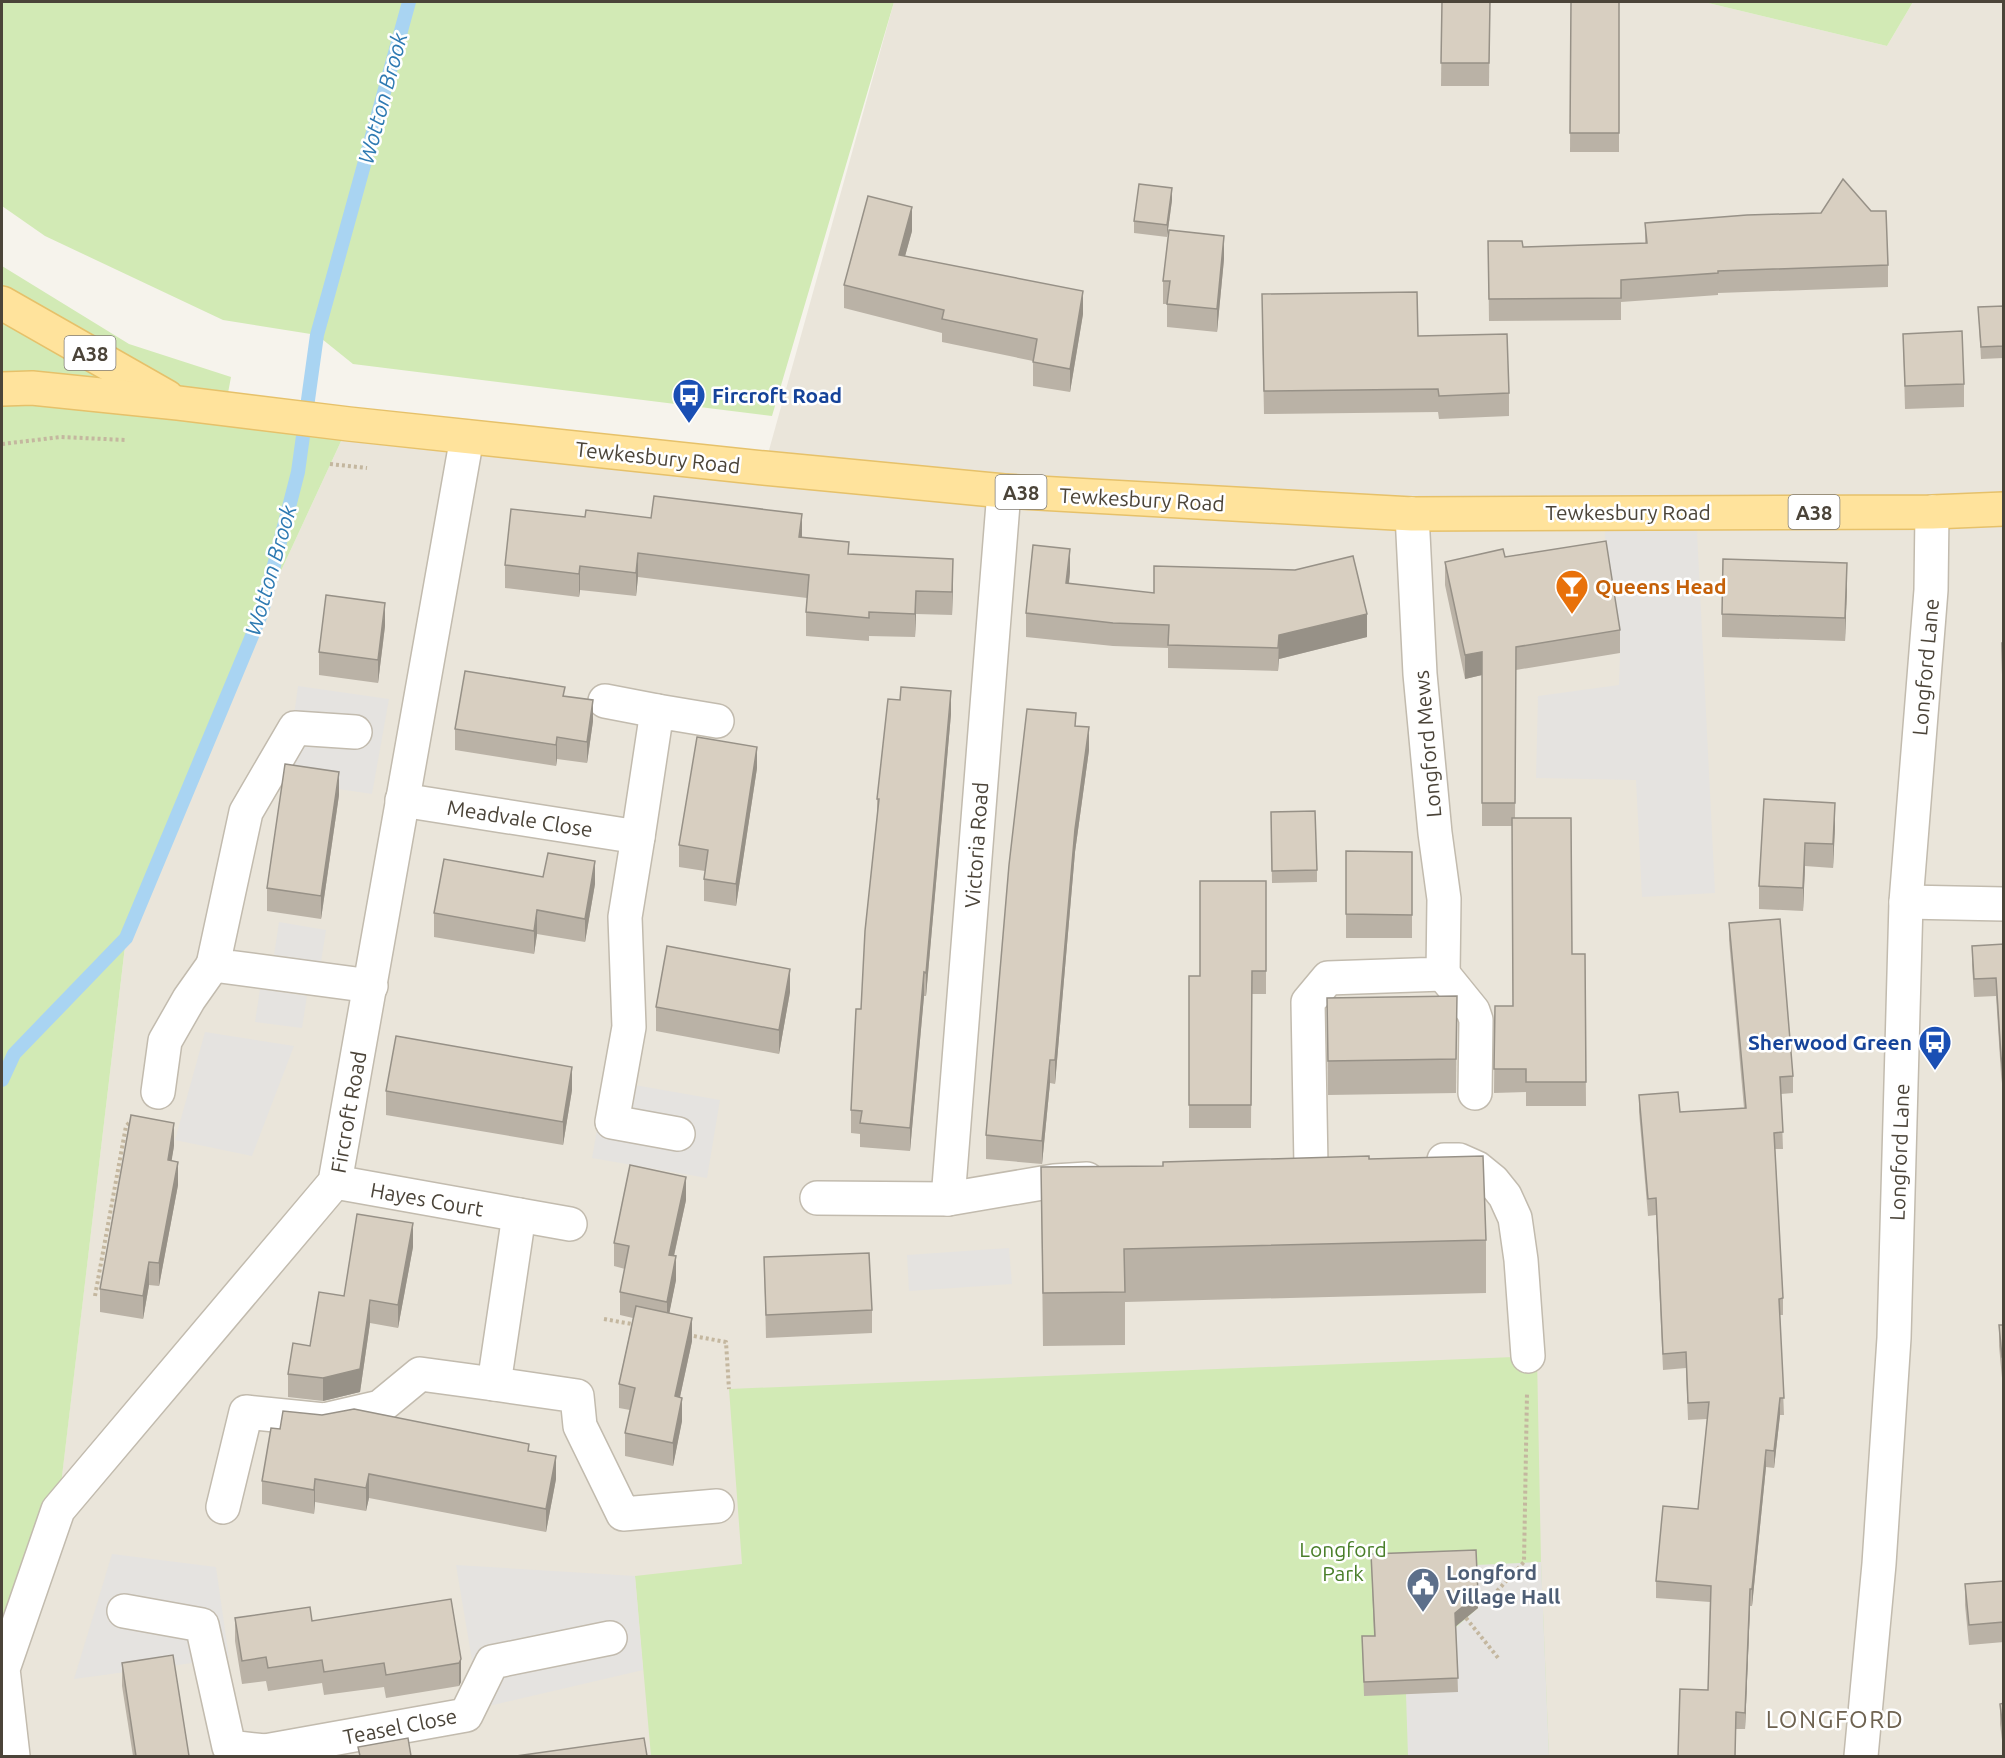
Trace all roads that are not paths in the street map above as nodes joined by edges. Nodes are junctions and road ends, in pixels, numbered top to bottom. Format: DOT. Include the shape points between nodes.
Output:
graph roads {
  1 [pos="2,303"];
  2 [pos="2,389"];
  3 [pos="178,403"];
  4 [pos="467,437"];
  5 [pos="1004,491"];
  6 [pos="2004,509"];
  7 [pos="1932,512"];
  8 [pos="1412,514"];
  9 [pos="605,701"];
  10 [pos="657,711"];
  11 [pos="717,721"];
  12 [pos="355,732"];
  13 [pos="402,800"];
  14 [pos="638,837"];
  15 [pos="1906,902"];
  16 [pos="2004,904"];
  17 [pos="213,965"];
  18 [pos="1443,974"];
  19 [pos="371,986"];
  20 [pos="158,1092"];
  21 [pos="1475,1093"];
  22 [pos="678,1134"];
  23 [pos="1413,1162"];
  24 [pos="1345,1165"];
  25 [pos="1112,1177"];
  26 [pos="335,1182"];
  27 [pos="817,1198"];
  28 [pos="948,1199"];
  29 [pos="519,1215"];
  30 [pos="570,1224"];
  31 [pos="1528,1356"];
  32 [pos="494,1384"];
  33 [pos="717,1506"];
  34 [pos="223,1507"];
  35 [pos="124,1611"];
  36 [pos="610,1638"];
  37 [pos="265,1754"];
  38 [pos="13,1756"];
  39 [pos="1861,1756"];
  1 -- 3 [label="main road, Tewkesbury Road / A38"];
  2 -- 3 [label="main road, Tewkesbury Road / A38" via="32,388"];
  3 -- 4 [label="main road, Tewkesbury Road / A38"];
  4 -- 5 [label="main road, Tewkesbury Road / A38"];
  4 -- 13 [label="street, Fircroft Road"];
  5 -- 8 [label="main road, Tewkesbury Road / A38"];
  5 -- 28 [label="street, Victoria Road"];
  6 -- 7 [label="main road, Tewkesbury Road / A38"];
  7 -- 8 [label="main road, Tewkesbury Road / A38"];
  7 -- 15 [label="street, Longford Lane" via="1931,590"];
  8 -- 18 [label="street, Longford Mews" via="1420,674 1444,898"];
  9 -- 10 [label="street"];
  10 -- 11 [label="street"];
  10 -- 14 [label="street"];
  12 -- 17 [label="street" via="295,728 246,812"];
  13 -- 14 [label="street, Meadvale Close"];
  13 -- 19 [label="street, Fircroft Road"];
  14 -- 22 [label="street" via="626,917 629,1027 612,1122"];
  15 -- 16 [label="street"];
  15 -- 39 [label="street, Longford Lane" via="1894,1338"];
  17 -- 19 [label="street"];
  17 -- 20 [label="street" via="165,1041"];
  18 -- 21 [label="street" via="1476,1020"];
  18 -- 24 [label="street" via="1328,978 1308,1002 1299,1167"];
  19 -- 26 [label="street, Fircroft Road"];
  23 -- 31 [label="street" via="1459,1160 1477,1168 1505,1196 1515,1218"];
  25 -- 28 [label="street" via="1054,1181"];
  26 -- 29 [label="street, Hayes Court"];
  26 -- 38 [label="street, Fircroft Road" via="58,1510 3,1669"];
  27 -- 28 [label="street"];
  29 -- 30 [label="street, Hayes Court"];
  29 -- 32 [label="street"];
  32 -- 33 [label="street" via="577,1396 580,1426 622,1514"];
  32 -- 34 [label="street" via="420,1374 380,1407 324,1420 246,1412"];
  35 -- 37 [label="street, Teasel Close" via="202,1625 230,1747"];
  36 -- 37 [label="street, Teasel Close" via="492,1662 466,1715"];
}
